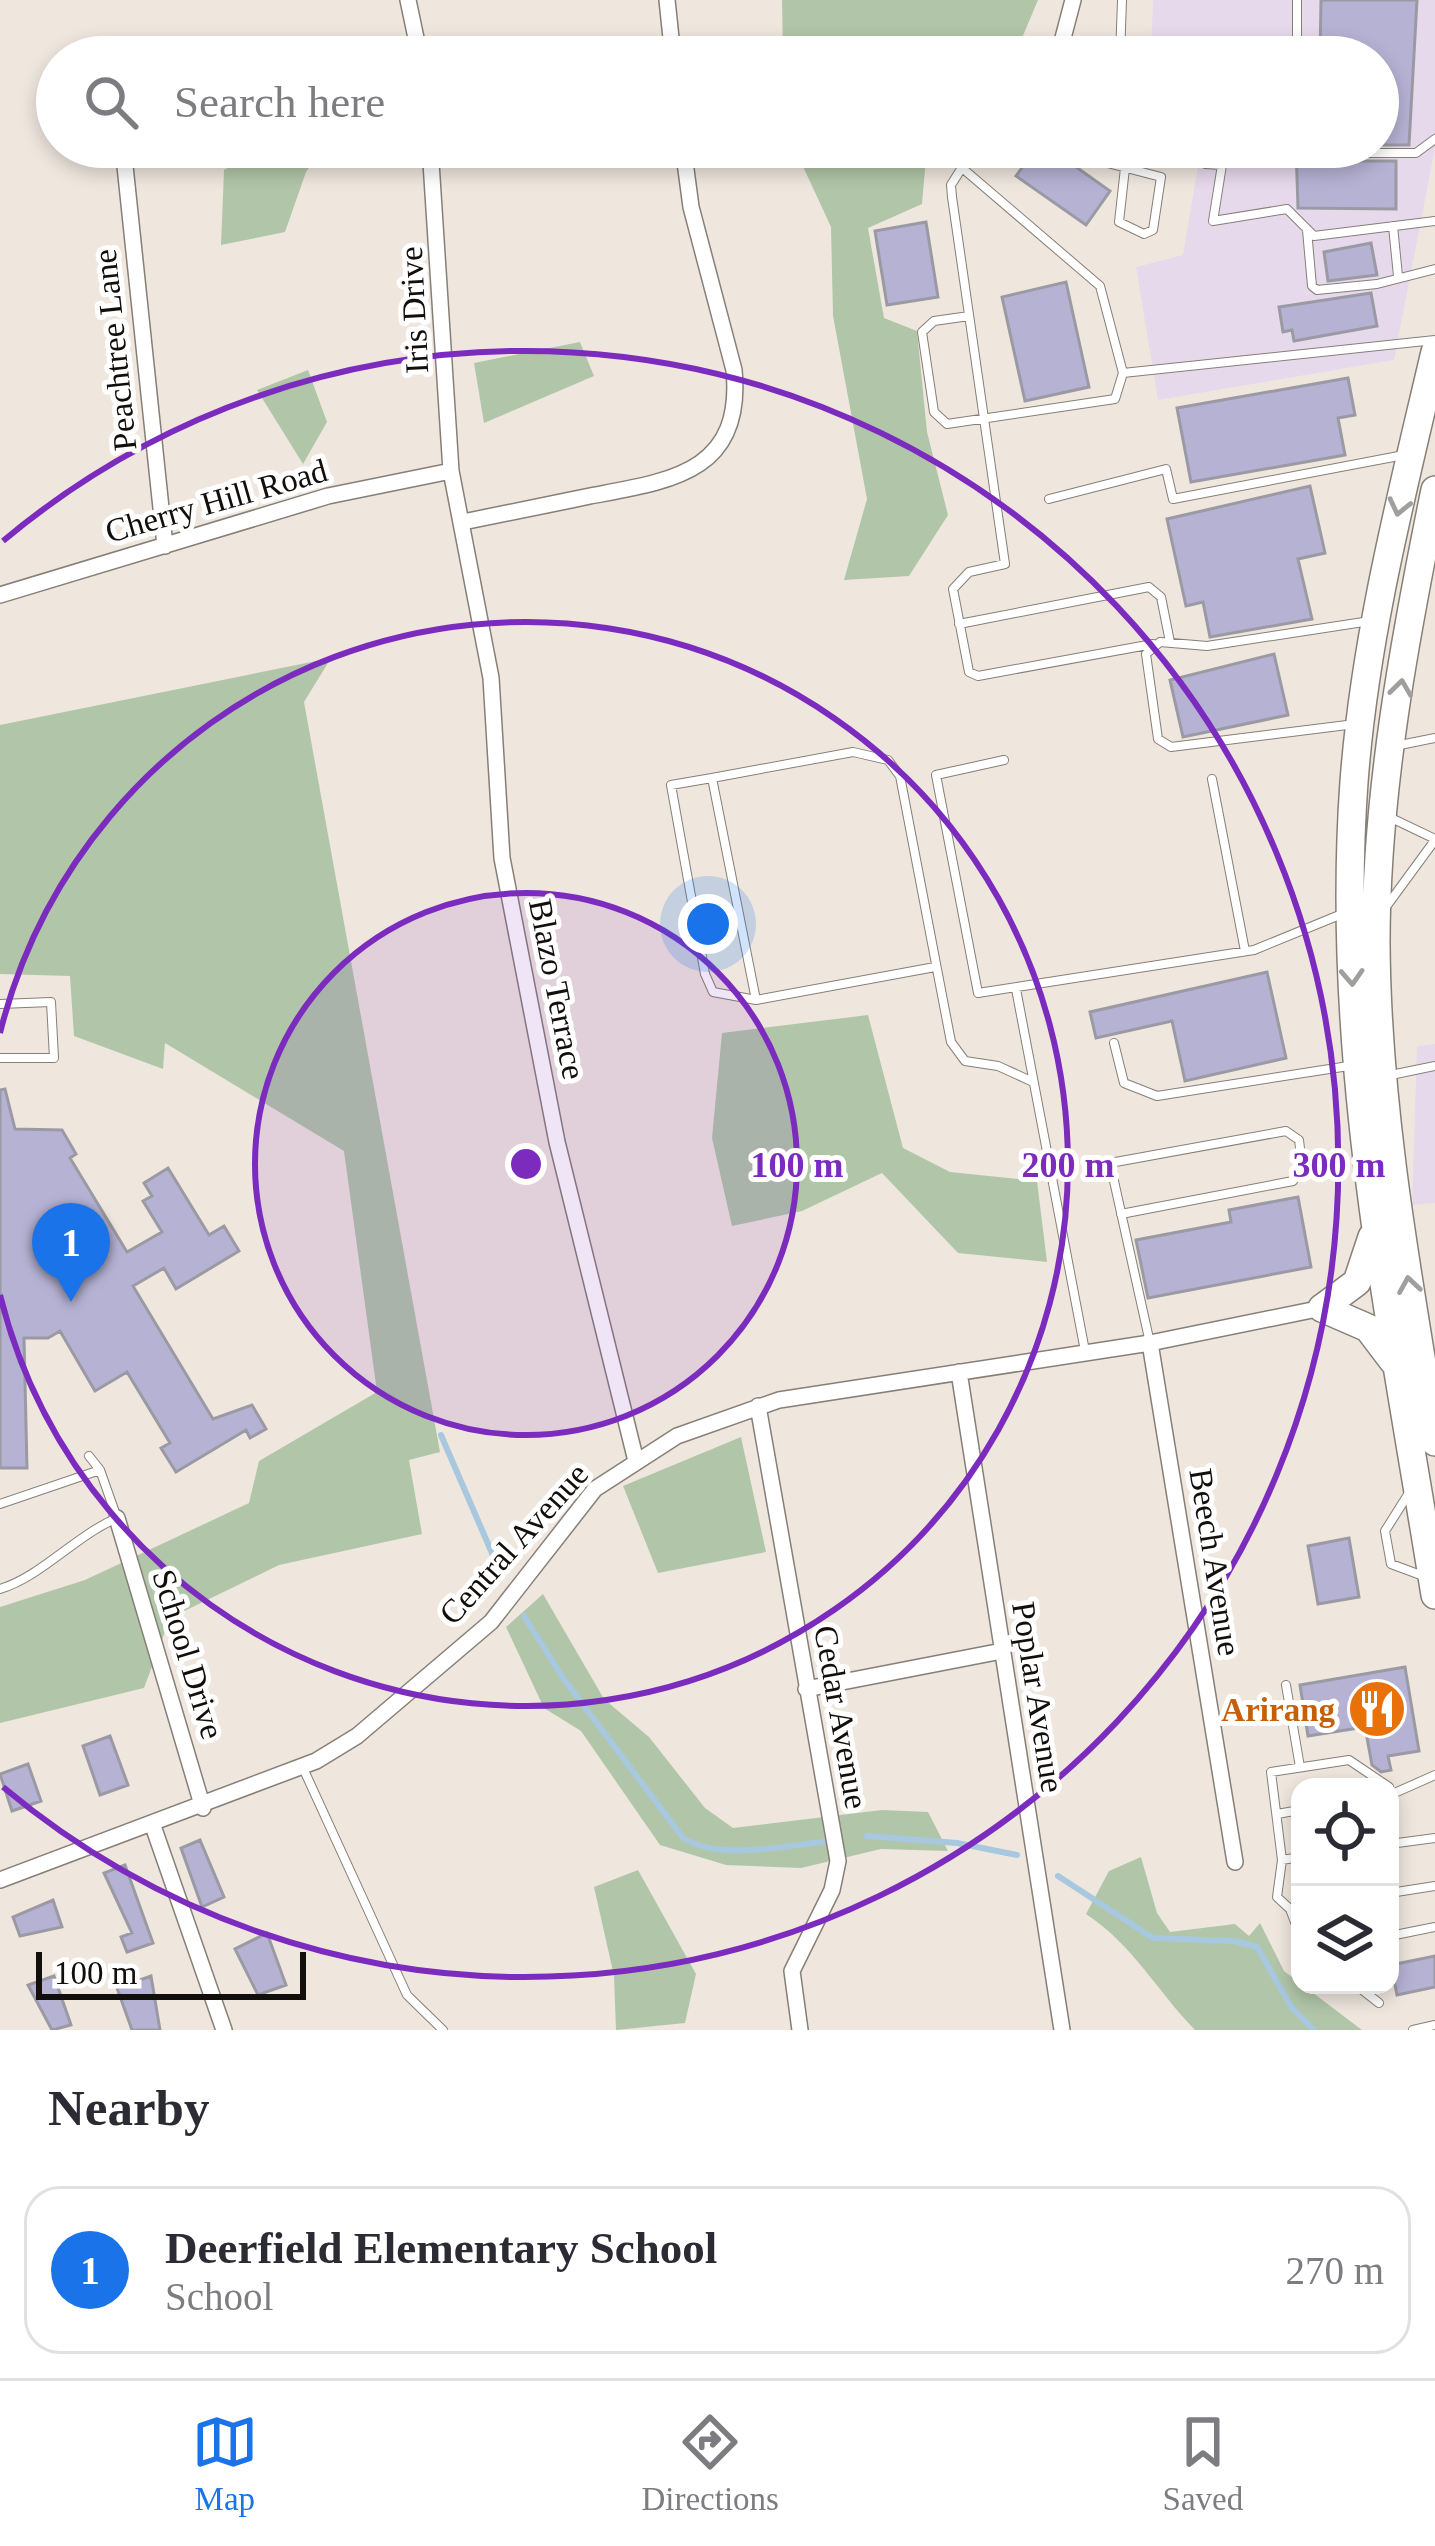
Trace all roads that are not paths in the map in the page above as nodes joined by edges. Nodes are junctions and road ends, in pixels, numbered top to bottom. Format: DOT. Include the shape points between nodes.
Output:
graph roads {
  1 [pos="408,0"];
  2 [pos="667,0"];
  3 [pos="1073,0"];
  4 [pos="1122,0"];
  5 [pos="1297,0"];
  6 [pos="416,36"];
  7 [pos="671,36"];
  8 [pos="1064,36"];
  9 [pos="1121,36"];
  10 [pos="1297,36"];
  11 [pos="1435,138"];
  12 [pos="1399,153"];
  13 [pos="125,168"];
  14 [pos="431,168"];
  15 [pos="686,168"];
  16 [pos="965,168"];
  17 [pos="981,168"];
  18 [pos="1125,168"];
  19 [pos="1222,168"];
  20 [pos="1435,220"];
  21 [pos="1393,226"];
  22 [pos="1307,229"];
  23 [pos="1435,269"];
  24 [pos="1397,276"];
  25 [pos="969,316"];
  26 [pos="1435,340"];
  27 [pos="1435,352"];
  28 [pos="1124,373"];
  29 [pos="985,421"];
  30 [pos="1412,453"];
  31 [pos="452,471"];
  32 [pos="1435,490"];
  33 [pos="1049,499"];
  34 [pos="464,521"];
  35 [pos="165,546"];
  36 [pos="1426,583"];
  37 [pos="0,595"];
  38 [pos="1377,620"];
  39 [pos="959,624"];
  40 [pos="1170,642"];
  41 [pos="1153,644"];
  42 [pos="1362,723"];
  43 [pos="1435,738"];
  44 [pos="1392,747"];
  45 [pos="1004,760"];
  46 [pos="712,778"];
  47 [pos="1212,779"];
  48 [pos="1385,815"];
  49 [pos="1435,840"];
  50 [pos="1349,911"];
  51 [pos="1378,916"];
  52 [pos="1245,952"];
  53 [pos="935,967"];
  54 [pos="1016,988"];
  55 [pos="756,1000"];
  56 [pos="0,1004"];
  57 [pos="1114,1043"];
  58 [pos="0,1058"];
  59 [pos="1356,1065"];
  60 [pos="1435,1066"];
  61 [pos="1385,1076"];
  62 [pos="1031,1081"];
  63 [pos="1121,1214"];
  64 [pos="1375,1222"];
  65 [pos="1322,1308"];
  66 [pos="1150,1342"];
  67 [pos="1085,1353"];
  68 [pos="1398,1369"];
  69 [pos="959,1372"];
  70 [pos="758,1406"];
  71 [pos="1435,1442"];
  72 [pos="89,1456"];
  73 [pos="636,1461"];
  74 [pos="100,1470"];
  75 [pos="1417,1482"];
  76 [pos="0,1504"];
  77 [pos="117,1518"];
  78 [pos="1434,1587"];
  79 [pos="0,1589"];
  80 [pos="1002,1652"];
  81 [pos="1286,1685"];
  82 [pos="806,1689"];
  83 [pos="1300,1767"];
  84 [pos="303,1768"];
  85 [pos="1435,1775"];
  86 [pos="1374,1778"];
  87 [pos="1399,1792"];
  88 [pos="203,1808"];
  89 [pos="1291,1812"];
  90 [pos="1277,1814"];
  91 [pos="153,1826"];
  92 [pos="1435,1838"];
  93 [pos="1399,1843"];
  94 [pos="1291,1858"];
  95 [pos="1282,1860"];
  96 [pos="1235,1862"];
  97 [pos="0,1880"];
  98 [pos="1435,1886"];
  99 [pos="1399,1892"];
  100 [pos="1291,1906"];
  101 [pos="1435,1927"];
  102 [pos="1399,1934"];
  103 [pos="1368,1994"];
  104 [pos="1379,2003"];
  105 [pos="1435,2025"];
  106 [pos="224,2030"];
  107 [pos="443,2030"];
  108 [pos="800,2030"];
  109 [pos="1062,2030"];
  110 [pos="1413,2030"];
  1 -- 6 [label="street"];
  2 -- 7 [label="street"];
  3 -- 8 [label="street"];
  4 -- 9 [label="lane"];
  5 -- 10 [label="lane"];
  11 -- 12 [label="lane" via="1417,153"];
  13 -- 35 [label="street, Peachtree Lane"];
  14 -- 31 [label="street, Iris Drive"];
  15 -- 34 [label="street" via="734,370 727,432 703,463 668,482"];
  16 -- 25 [label="lane" via="952,197"];
  17 -- 28 [label="lane" via="1100,286"];
  18 -- 18 [label="lane" via="1161,177 1157,218 1144,234 1119,222"];
  19 -- 22 [label="lane" via="1213,221 1287,208"];
  20 -- 21 [label="lane"];
  21 -- 22 [label="lane" via="1314,236"];
  21 -- 24 [label="lane"];
  22 -- 24 [label="lane" via="1317,290"];
  23 -- 24 [label="lane"];
  25 -- 29 [label="lane"];
  25 -- 29 [label="lane" via="934,321 922,332 939,421"];
  26 -- 28 [label="lane"];
  27 -- 30 [label="highway"];
  28 -- 29 [label="lane" via="1114,399"];
  29 -- 39 [label="lane" via="1005,564 958,580"];
  30 -- 33 [label="lane" via="1172,499 1166,469"];
  30 -- 38 [label="highway, one-way"];
  31 -- 34 [label="street, Iris Drive"];
  31 -- 35 [label="street, Cherry Hill Road" via="328,496"];
  32 -- 36 [label="highway"];
  34 -- 73 [label="street, Blazo Terrace" via="491,678 502,858 557,1142"];
  35 -- 37 [label="street, Cherry Hill Road"];
  44 -- 36 [label="highway, one-way"];
  38 -- 40 [label="lane" via="1264,640"];
  38 -- 42 [label="highway"];
  39 -- 40 [label="lane" via="1149,587 1161,597"];
  39 -- 41 [label="lane" via="969,672 978,676"];
  40 -- 41 [label="lane"];
  41 -- 42 [label="lane" via="1146,654 1158,739 1171,747"];
  42 -- 50 [label="highway"];
  43 -- 44 [label="lane"];
  44 -- 48 [label="highway"];
  45 -- 54 [label="lane" via="936,775 978,993"];
  46 -- 53 [label="lane" via="853,752 888,760 900,776"];
  46 -- 55 [label="lane"];
  46 -- 55 [label="lane" via="671,785 705,974 713,992"];
  47 -- 52 [label="lane"];
  48 -- 49 [label="lane"];
  48 -- 51 [label="highway"];
  49 -- 51 [label="lane"];
  50 -- 52 [label="lane"];
  50 -- 59 [label="highway, one-way"];
  51 -- 61 [label="highway"];
  52 -- 54 [label="lane"];
  53 -- 55 [label="lane"];
  53 -- 62 [label="lane" via="951,1042 965,1061"];
  54 -- 62 [label="lane"];
  56 -- 58 [label="lane" via="51,1002 54,1058"];
  57 -- 59 [label="lane" via="1124,1083 1157,1096"];
  59 -- 64 [label="highway"];
  60 -- 61 [label="lane"];
  71 -- 61 [label="highway, one-way"];
  62 -- 67 [label="lane"];
  63 -- 63 [label="lane" via="1293,1180 1302,1165 1298,1140 1286,1131 1110,1163"];
  63 -- 66 [label="lane"];
  64 -- 65 [label="highway" via="1364,1272"];
  64 -- 68 [label="highway"];
  65 -- 66 [label="street, Central Avenue"];
  65 -- 68 [label="highway" via="1368,1328"];
  66 -- 67 [label="street, Central Avenue"];
  66 -- 96 [label="street, Beech Avenue"];
  67 -- 69 [label="street, Central Avenue"];
  68 -- 75 [label="highway"];
  69 -- 70 [label="street, Central Avenue"];
  69 -- 80 [label="street, Poplar Avenue"];
  70 -- 73 [label="street, Central Avenue"];
  70 -- 82 [label="street, Cedar Avenue"];
  72 -- 74 [label="lane"];
  73 -- 84 [label="street, Central Avenue" via="573,1513 491,1622 357,1736"];
  74 -- 76 [label="lane"];
  74 -- 77 [label="lane"];
  75 -- 78 [label="highway"];
  75 -- 78 [label="lane" via="1385,1531 1394,1568"];
  77 -- 79 [label="lane"];
  77 -- 88 [label="street, School Drive"];
  80 -- 82 [label="street"];
  80 -- 109 [label="street, Poplar Avenue"];
  81 -- 83 [label="lane"];
  82 -- 108 [label="street, Cedar Avenue" via="838,1862 792,1971"];
  83 -- 86 [label="lane" via="1349,1760"];
  83 -- 90 [label="lane" via="1271,1772"];
  84 -- 88 [label="street, Central Avenue"];
  84 -- 107 [label="lane" via="407,1995"];
  85 -- 87 [label="lane"];
  88 -- 91 [label="street, Central Avenue"];
  89 -- 90 [label="lane"];
  90 -- 95 [label="lane"];
  91 -- 97 [label="street, Central Avenue"];
  91 -- 106 [label="street"];
  92 -- 93 [label="lane"];
  94 -- 95 [label="lane"];
  95 -- 100 [label="lane" via="1277,1897"];
  98 -- 99 [label="lane"];
  101 -- 102 [label="lane"];
  103 -- 104 [label="lane"];
  105 -- 110 [label="lane"];
}
